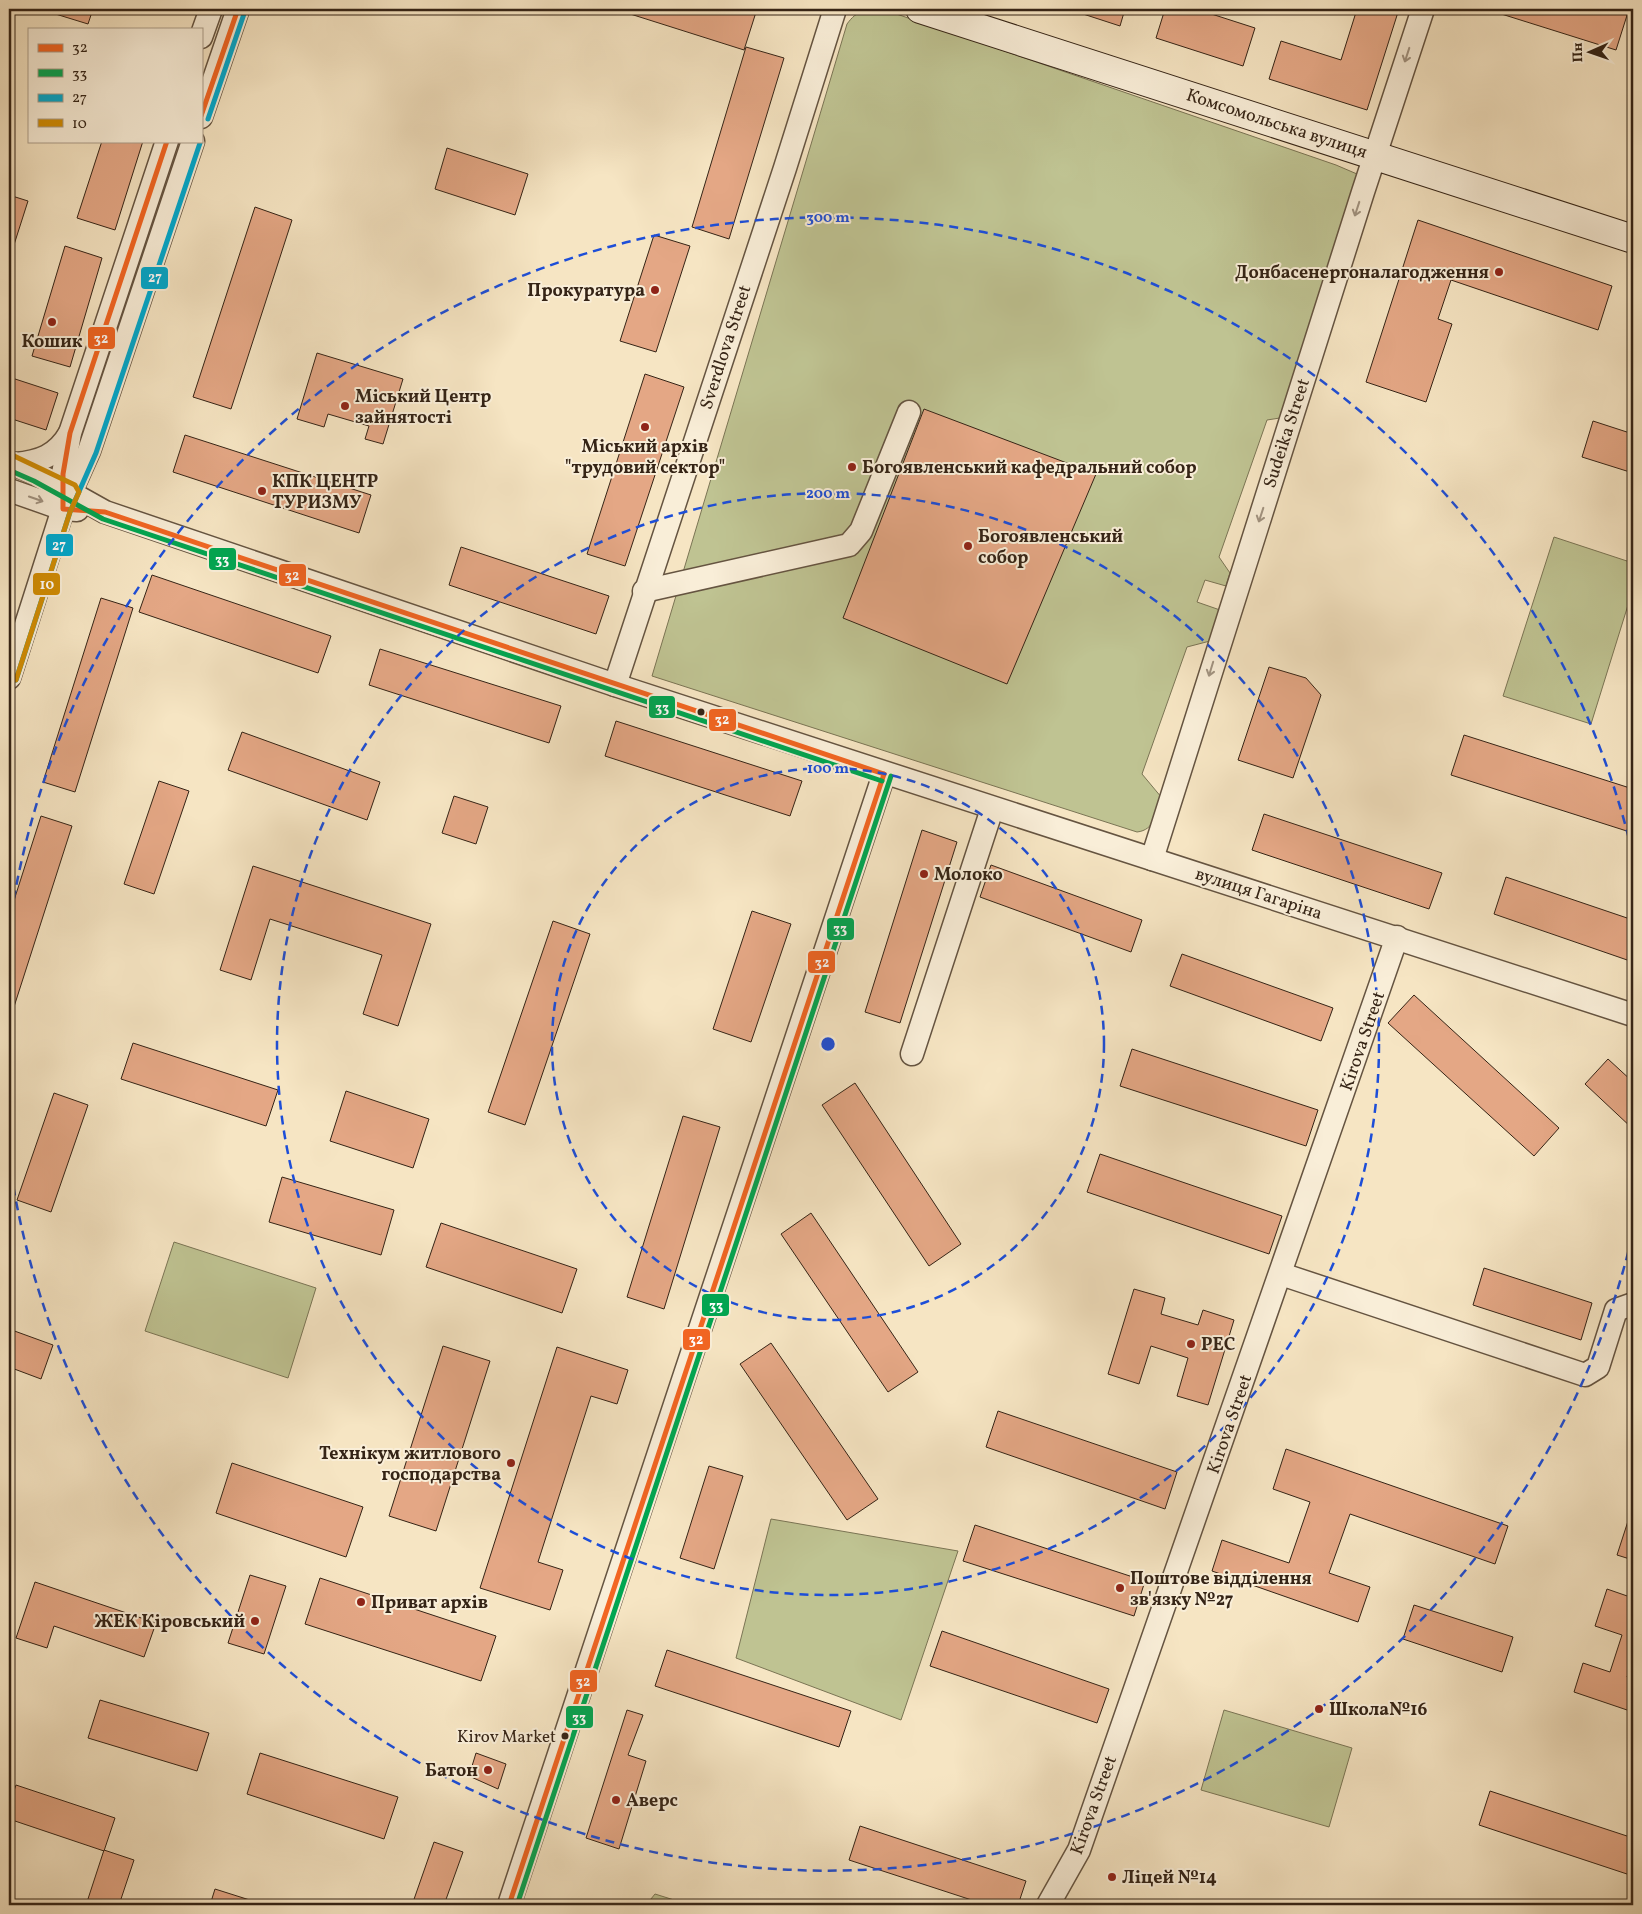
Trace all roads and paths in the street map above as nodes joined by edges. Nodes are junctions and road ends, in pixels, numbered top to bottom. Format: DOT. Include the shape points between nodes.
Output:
graph roads {
  1 [pos="210,9"];
  2 [pos="238,9"];
  3 [pos="835,9"];
  4 [pos="920,9"];
  5 [pos="1423,9"];
  6 [pos="202,34"];
  7 [pos="202,114"];
  8 [pos="167,142"];
  9 [pos="193,142"];
  10 [pos="1375,154"];
  11 [pos="1633,239"];
  12 [pos="909,412"];
  13 [pos="70,433"];
  14 [pos="12,463"];
  15 [pos="9,490"];
  16 [pos="66,496"];
  17 [pos="644,591"];
  18 [pos="9,678"];
  19 [pos="615,685"];
  20 [pos="884,774"];
  21 [pos="992,809"];
  22 [pos="1152,859"];
  23 [pos="1398,937"];
  24 [pos="1633,1015"];
  25 [pos="912,1054"];
  26 [pos="1281,1274"];
  27 [pos="1633,1304"];
  28 [pos="509,1905"];
  29 [pos="1048,1905"];
  1 -- 6 [label="street"];
  2 -- 7 [label="street"];
  3 -- 17 [label="street, Sverdlova Street"];
  4 -- 10 [label="street, Комсомольська вулиця"];
  5 -- 10 [label="street, Sudeika Street, one-way"];
  8 -- 13 [label="street"];
  9 -- 16 [label="street" via="92,442"];
  10 -- 11 [label="street, Комсомольська вулиця"];
  10 -- 22 [label="street, Sudeika Street, one-way"];
  12 -- 17 [label="street" via="861,531 848,545"];
  13 -- 14 [label="street" via="64,444 38,462"];
  13 -- 16 [label="street"];
  14 -- 16 [label="street"];
  15 -- 16 [label="street, one-way"];
  16 -- 18 [label="street"];
  16 -- 19 [label="street, вулиця Гагаріна"];
  17 -- 19 [label="street, Sverdlova Street"];
  19 -- 20 [label="street, вулиця Гагаріна"];
  20 -- 21 [label="street, вулиця Гагаріна"];
  20 -- 28 [label="street"];
  21 -- 22 [label="street, вулиця Гагаріна"];
  21 -- 25 [label="street"];
  22 -- 23 [label="street, вулиця Гагаріна"];
  23 -- 24 [label="street, вулиця Гагаріна"];
  23 -- 26 [label="street, Kirova Street"];
  26 -- 27 [label="street" via="1585,1375 1598,1367 1616,1310"];
  26 -- 29 [label="street, Kirova Street" via="1079,1850"];
}
